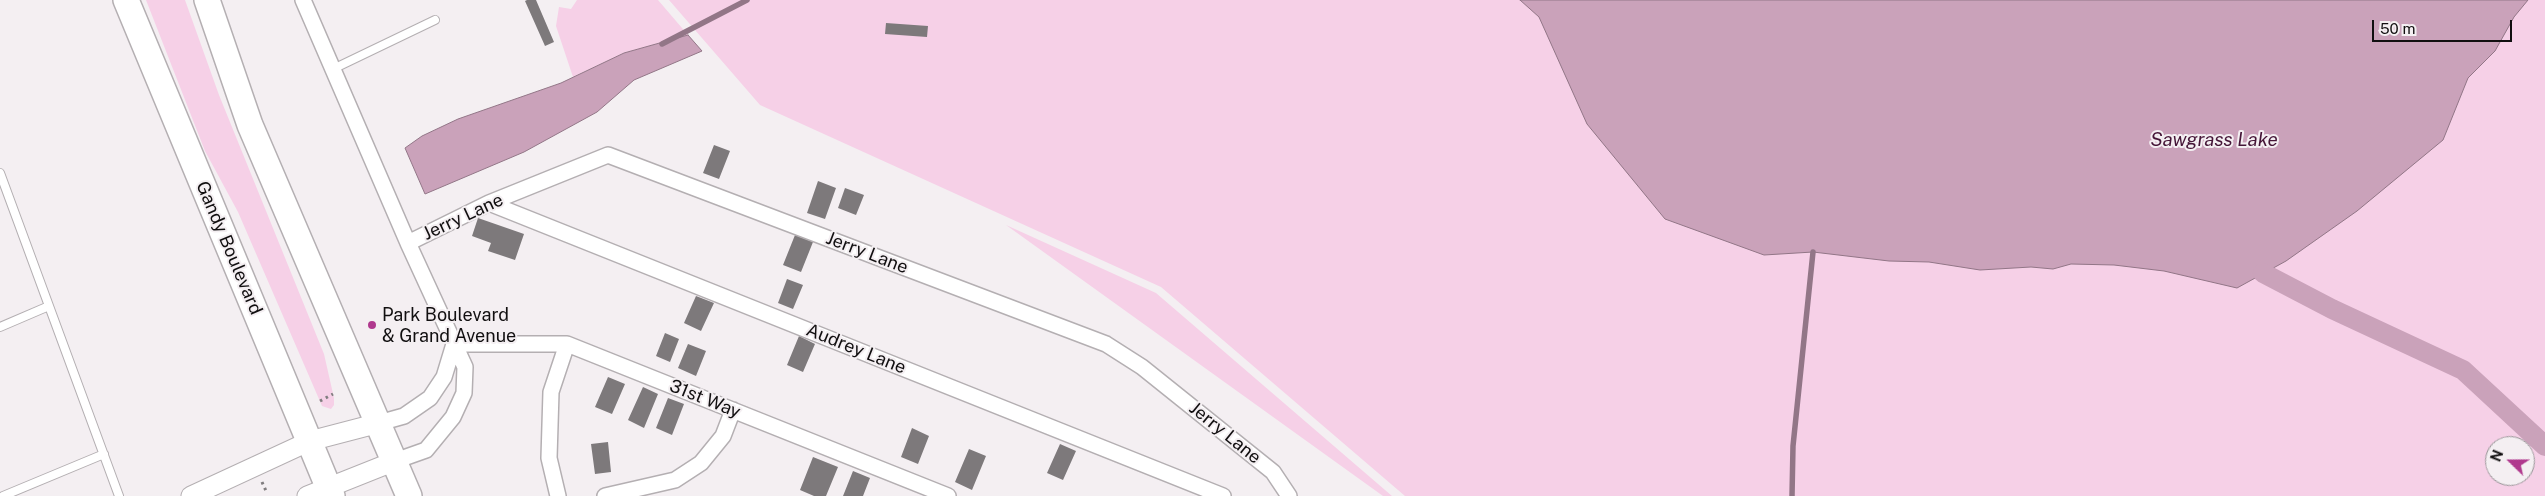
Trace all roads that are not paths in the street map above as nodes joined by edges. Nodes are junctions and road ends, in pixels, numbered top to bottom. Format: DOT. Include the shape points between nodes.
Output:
graph roads {
  1 [pos="126,0"];
  2 [pos="207,0"];
  3 [pos="303,0"];
  4 [pos="435,20"];
  5 [pos="333,69"];
  6 [pos="0,174"];
  7 [pos="489,203"];
  8 [pos="408,243"];
  9 [pos="49,306"];
  10 [pos="0,327"];
  11 [pos="454,344"];
  12 [pos="567,344"];
  13 [pos="733,410"];
  14 [pos="379,423"];
  15 [pos="310,441"];
  16 [pos="104,454"];
  17 [pos="395,461"];
  18 [pos="322,493"];
  19 [pos="944,495"];
  20 [pos="3,496"];
  21 [pos="119,496"];
  22 [pos="190,496"];
  23 [pos="409,496"];
  24 [pos="558,496"];
  25 [pos="605,496"];
  26 [pos="1223,496"];
  27 [pos="1289,496"];
  1 -- 15 [label="highway, Gandy Boulevard"];
  2 -- 14 [label="highway" via="250,125"];
  3 -- 5 [label="street"];
  4 -- 5 [label="lane"];
  5 -- 8 [label="street"];
  6 -- 9 [label="lane"];
  7 -- 8 [label="street, Jerry Lane"];
  7 -- 26 [label="street, Audrey Lane"];
  7 -- 27 [label="street, Jerry Lane" via="608,155 1106,344 1142,367 1273,472"];
  8 -- 11 [label="street"];
  9 -- 10 [label="lane"];
  9 -- 16 [label="lane"];
  11 -- 12 [label="street, 31st Way"];
  11 -- 14 [label="street" via="444,377 430,398 404,416"];
  11 -- 17 [label="street" via="465,367 464,393 453,418 426,450"];
  12 -- 13 [label="street, 31st Way"];
  12 -- 24 [label="street" via="551,392 549,458"];
  13 -- 19 [label="street, 31st Way"];
  13 -- 25 [label="street" via="723,436 701,463 675,480"];
  14 -- 15 [label="street"];
  14 -- 17 [label="highway"];
  15 -- 18 [label="highway, Gandy Boulevard"];
  15 -- 22 [label="street"];
  16 -- 20 [label="lane"];
  16 -- 21 [label="lane"];
  17 -- 18 [label="street"];
  17 -- 23 [label="highway"];
}
